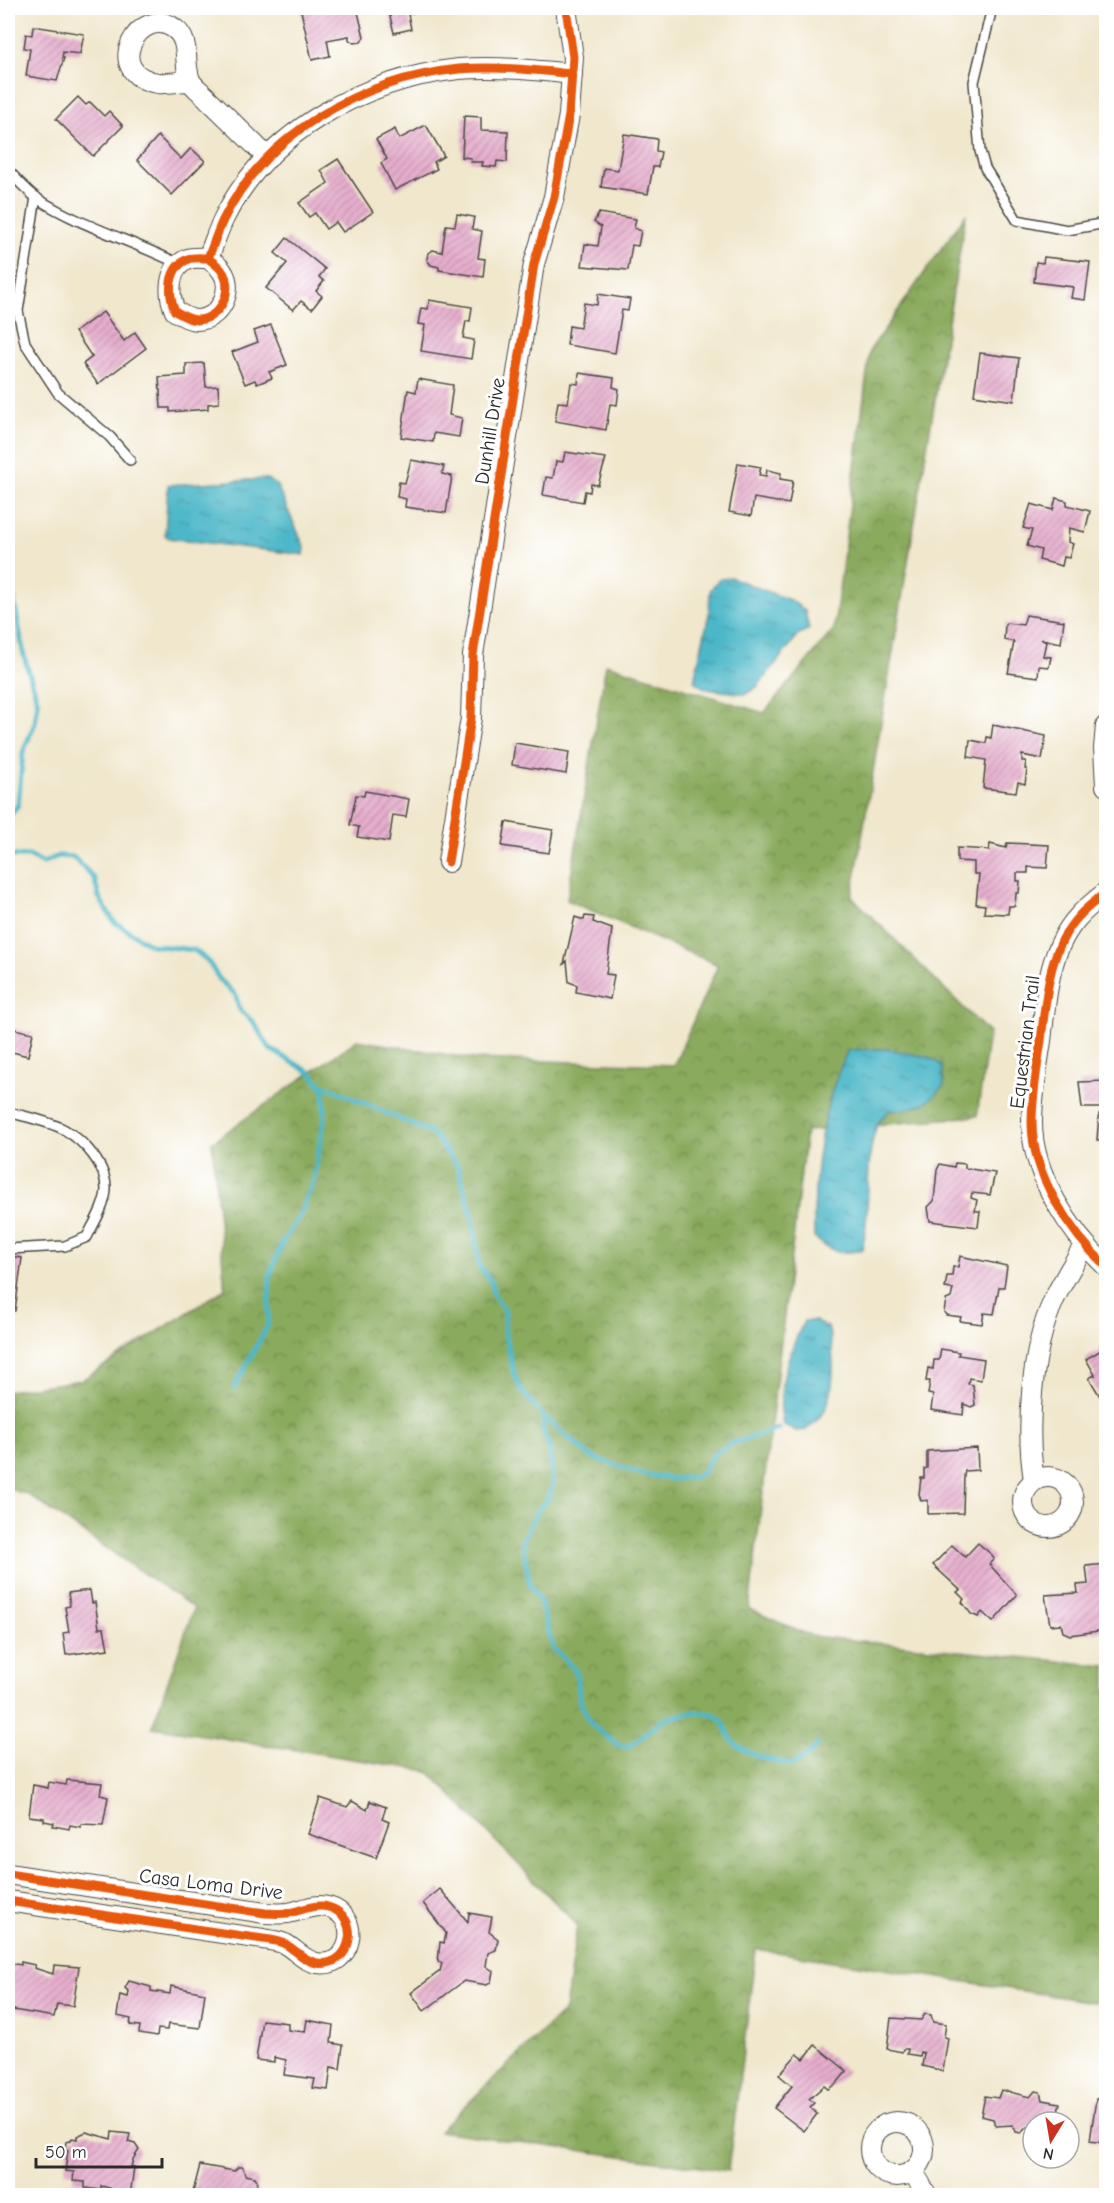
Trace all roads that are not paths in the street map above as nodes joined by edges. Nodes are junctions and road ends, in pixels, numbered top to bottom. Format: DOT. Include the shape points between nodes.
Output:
graph roads {
  1 [pos="566,8"];
  2 [pos="992,8"];
  3 [pos="572,74"];
  4 [pos="190,81"];
  5 [pos="268,158"];
  6 [pos="8,170"];
  7 [pos="36,197"];
  8 [pos="1107,223"];
  9 [pos="208,258"];
  10 [pos="181,265"];
  11 [pos="130,460"];
  12 [pos="1107,726"];
  13 [pos="1107,786"];
  14 [pos="448,862"];
  15 [pos="1107,892"];
  16 [pos="8,1112"];
  17 [pos="1084,1245"];
  18 [pos="8,1249"];
  19 [pos="1107,1266"];
  20 [pos="1034,1480"];
  21 [pos="8,1874"];
  22 [pos="8,1901"];
  23 [pos="106,1902"];
  24 [pos="238,1922"];
  25 [pos="913,2171"];
  26 [pos="927,2196"];
  1 -- 3 [label="street, Dunhill Drive" via="572,40"];
  2 -- 8 [label="lane" via="974,82 985,168 1017,220 1067,230"];
  3 -- 5 [label="street" via="479,68 402,81 322,113"];
  3 -- 14 [label="street, Dunhill Drive" via="560,170 534,264 473,655 471,717"];
  4 -- 5 [label="street"];
  5 -- 9 [label="street" via="233,203"];
  6 -- 7 [label="lane"];
  7 -- 10 [label="lane" via="74,219"];
  7 -- 11 [label="lane" via="18,311 25,343 58,393 111,437"];
  9 -- 10 [label="street" via="189,259"];
  9 -- 10 [label="street" via="223,271 227,285 221,308 211,317 188,318 175,311 169,297 170,282"];
  12 -- 13 [label="street"];
  15 -- 17 [label="street, Equestrian Trail" via="1078,917 1058,948 1048,984 1032,1125 1041,1166 1054,1198"];
  16 -- 18 [label="lane" via="65,1130 78,1140 99,1164 106,1188 87,1237 65,1246"];
  17 -- 19 [label="street, Equestrian Trail"];
  17 -- 20 [label="street" via="1042,1330 1030,1420"];
  21 -- 23 [label="street, Casa Loma Drive"];
  22 -- 23 [label="street, Casa Loma Drive"];
  23 -- 24 [label="street, Casa Loma Drive"];
  23 -- 24 [label="street, Casa Loma Drive"];
  24 -- 24 [label="street, Casa Loma Drive" via="317,1964 335,1960 348,1946 350,1937 345,1919 330,1907"];
  25 -- 26 [label="street"];
}
